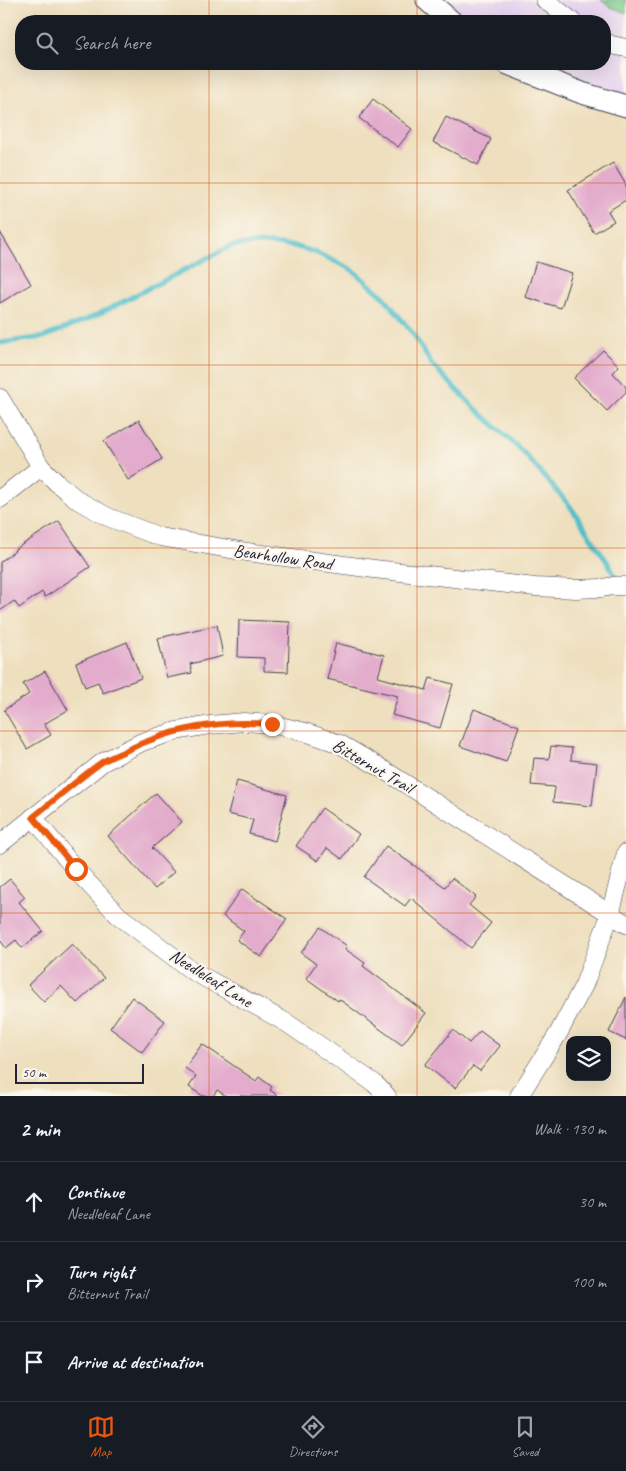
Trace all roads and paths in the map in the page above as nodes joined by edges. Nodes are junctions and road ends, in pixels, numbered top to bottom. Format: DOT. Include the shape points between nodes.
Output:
graph roads {
  1 [pos="427,0"];
  2 [pos="545,0"];
  3 [pos="444,15"];
  4 [pos="564,15"];
  5 [pos="611,45"];
  6 [pos="626,48"];
  7 [pos="523,70"];
  8 [pos="626,106"];
  9 [pos="0,398"];
  10 [pos="41,467"];
  11 [pos="0,499"];
  12 [pos="626,586"];
  13 [pos="33,817"];
  14 [pos="0,844"];
  15 [pos="626,853"];
  16 [pos="610,915"];
  17 [pos="626,924"];
  18 [pos="388,1096"];
  19 [pos="519,1096"];
  1 -- 3 [label="street"];
  2 -- 4 [label="street"];
  5 -- 6 [label="street"];
  7 -- 8 [label="street"];
  9 -- 10 [label="street, Bearhollow Road"];
  10 -- 11 [label="street"];
  10 -- 12 [label="street, Bearhollow Road" via="80,501 108,517 160,537 335,564 535,587"];
  13 -- 14 [label="street, Bitternut Trail"];
  13 -- 16 [label="street, Bitternut Trail" via="103,762 142,742 210,725 272,724 340,744"];
  13 -- 18 [label="street, Needleleaf Lane" via="118,914 191,970 287,1023"];
  15 -- 16 [label="street"];
  16 -- 17 [label="street, Bitternut Trail"];
  16 -- 19 [label="street" via="584,985"];
}
